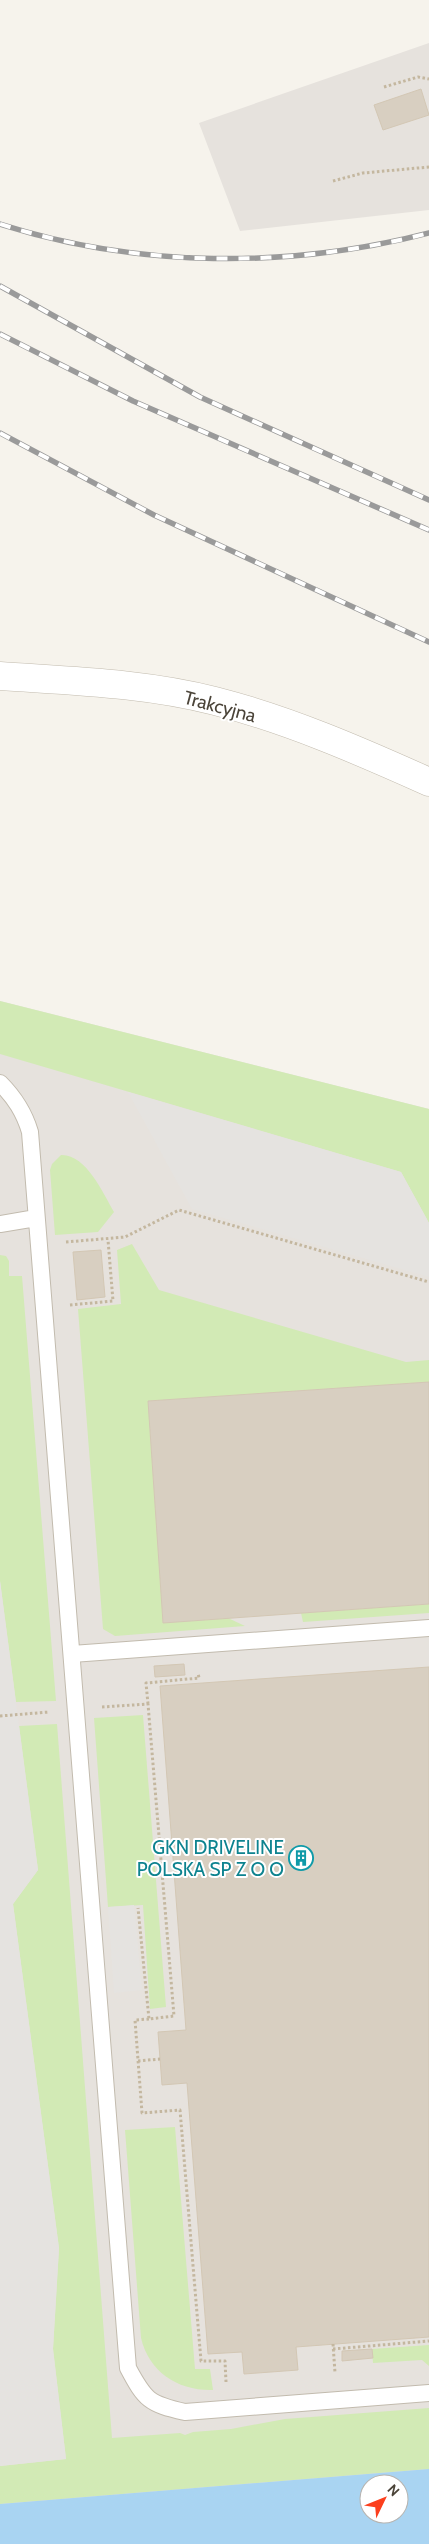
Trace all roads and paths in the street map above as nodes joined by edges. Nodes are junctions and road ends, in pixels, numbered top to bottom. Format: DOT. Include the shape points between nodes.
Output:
graph roads {
  1 [pos="429,79"];
  2 [pos="384,87"];
  3 [pos="429,167"];
  4 [pos="333,182"];
  5 [pos="0,676"];
  6 [pos="429,782"];
  7 [pos="0,1083"];
  8 [pos="36,1218"];
  9 [pos="0,1224"];
  10 [pos="108,1240"];
  11 [pos="65,1251"];
  12 [pos="429,1282"];
  13 [pos="68,1297"];
  14 [pos="69,1305"];
  15 [pos="70,1315"];
  16 [pos="429,1628"];
  17 [pos="72,1654"];
  18 [pos="96,1654"];
  19 [pos="102,1707"];
  20 [pos="76,1710"];
  21 [pos="0,1716"];
  22 [pos="138,1908"];
  23 [pos="149,2019"];
  24 [pos="160,2059"];
  25 [pos="138,2061"];
  26 [pos="429,2342"];
  27 [pos="333,2344"];
  28 [pos="333,2349"];
  29 [pos="325,2375"];
  30 [pos="236,2382"];
  31 [pos="429,2393"];
  1 -- 2 [label="path" via="418,77"];
  3 -- 4 [label="path" via="363,173"];
  5 -- 6 [label="street, Trakcyjna" via="127,685 215,701 303,730"];
  7 -- 8 [label="lane" via="25,1116 30,1132"];
  8 -- 9 [label="lane"];
  8 -- 17 [label="lane"];
  10 -- 11 [label="path" via="64,1243"];
  10 -- 12 [label="path" via="125,1237 178,1210"];
  10 -- 14 [label="path" via="113,1301"];
  13 -- 14 [label="path"];
  14 -- 15 [label="path"];
  16 -- 18 [label="lane"];
  17 -- 18 [label="lane"];
  17 -- 20 [label="lane"];
  18 -- 19 [label="path"];
  19 -- 20 [label="path"];
  19 -- 23 [label="path" via="148,1704 174,2016"];
  20 -- 21 [label="path"];
  20 -- 31 [label="lane" via="115,2215 131,2375 139,2390 158,2406 185,2412"];
  22 -- 23 [label="path"];
  23 -- 25 [label="path" via="135,2020"];
  24 -- 25 [label="path"];
  25 -- 30 [label="path" via="142,2113 180,2110 201,2361 225,2361 226,2383"];
  26 -- 28 [label="path"];
  27 -- 28 [label="path"];
  28 -- 29 [label="path" via="335,2374"];
}
